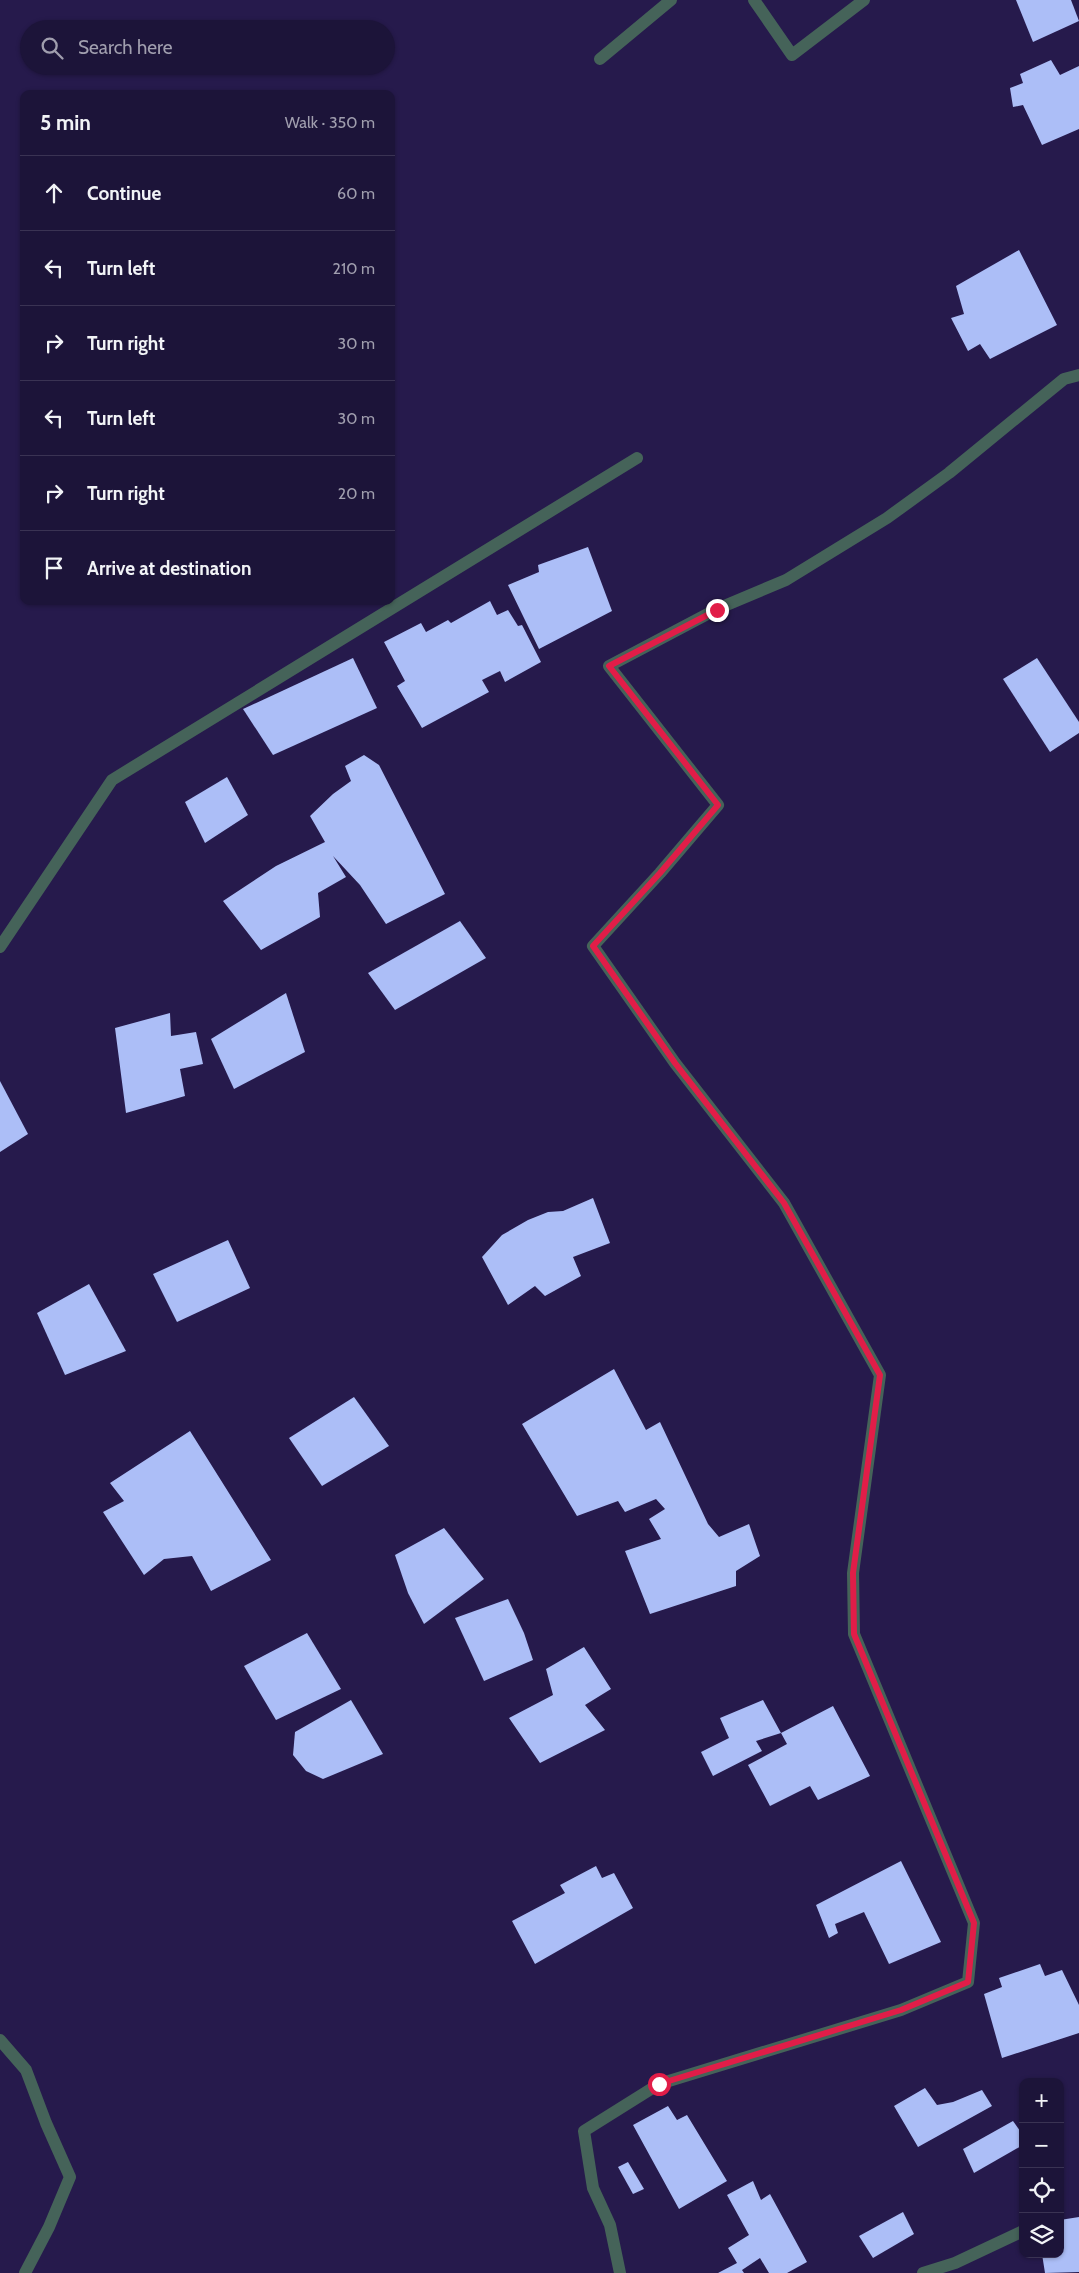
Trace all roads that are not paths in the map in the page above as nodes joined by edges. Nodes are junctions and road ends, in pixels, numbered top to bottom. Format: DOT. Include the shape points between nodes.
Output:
graph roads {
  1 [pos="671,0"];
  2 [pos="754,0"];
  3 [pos="864,0"];
  4 [pos="600,60"];
  5 [pos="1079,375"];
  6 [pos="637,458"];
  7 [pos="0,947"];
  8 [pos="0,2040"];
  9 [pos="1019,2233"];
  10 [pos="25,2273"];
  11 [pos="620,2273"];
  12 [pos="924,2273"];
  1 -- 4 [label="street"];
  2 -- 3 [label="street" via="792,55"];
  5 -- 11 [label="street" via="1064,379 887,518 786,580 717,610 609,666 718,805 593,946 675,1063 784,1203 880,1375 853,1573 854,1634 974,1923 968,1982 901,2010 659,2084 584,2131 594,2188 610,2226"];
  6 -- 7 [label="street" via="112,780"];
  8 -- 10 [label="street" via="26,2070 70,2177"];
  9 -- 12 [label="street" via="955,2263"];
}
